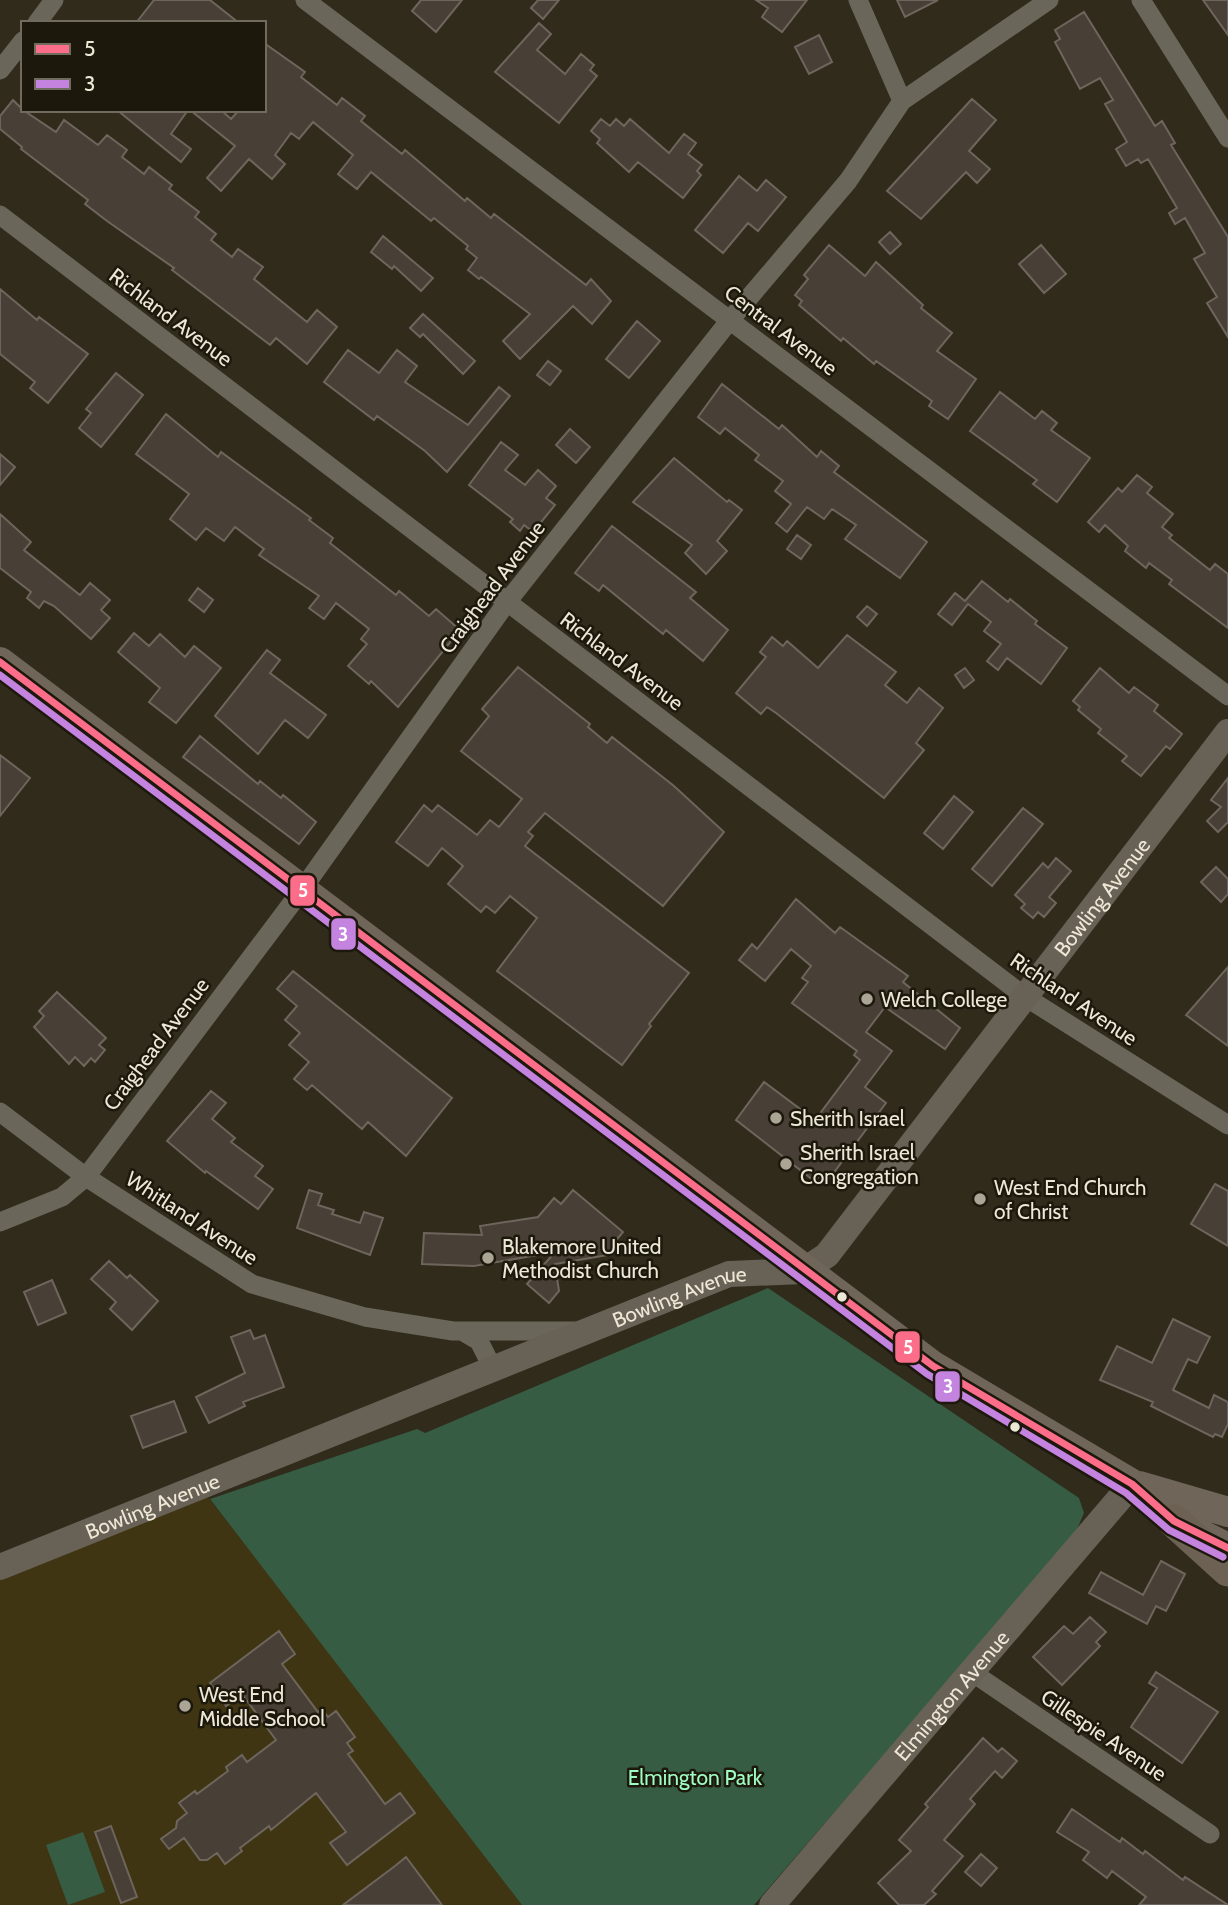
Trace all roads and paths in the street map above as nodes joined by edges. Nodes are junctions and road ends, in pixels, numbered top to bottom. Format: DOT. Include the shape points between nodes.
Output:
graph roads {
  1 [pos="54,0"];
  2 [pos="305,0"];
  3 [pos="858,0"];
  4 [pos="1049,0"];
  5 [pos="1141,0"];
  6 [pos="38,21"];
  7 [pos="21,44"];
  8 [pos="0,70"];
  9 [pos="902,101"];
  10 [pos="1228,138"];
  11 [pos="0,215"];
  12 [pos="730,320"];
  13 [pos="507,602"];
  14 [pos="0,662"];
  15 [pos="1228,696"];
  16 [pos="1228,732"];
  17 [pos="301,891"];
  18 [pos="1024,996"];
  19 [pos="0,1112"];
  20 [pos="1228,1125"];
  21 [pos="86,1177"];
  22 [pos="0,1222"];
  23 [pos="803,1271"];
  24 [pos="461,1331"];
  25 [pos="589,1331"];
  26 [pos="493,1369"];
  27 [pos="1132,1484"];
  28 [pos="1228,1512"];
  29 [pos="1174,1521"];
  30 [pos="1228,1548"];
  31 [pos="0,1567"];
  32 [pos="1228,1570"];
  33 [pos="973,1673"];
  34 [pos="1210,1834"];
  35 [pos="772,1905"];
  1 -- 6 [label="street"];
  2 -- 12 [label="street, Central Avenue"];
  3 -- 9 [label="street"];
  4 -- 9 [label="street, Craighead Avenue"];
  5 -- 10 [label="street"];
  7 -- 8 [label="street"];
  9 -- 12 [label="street, Craighead Avenue" via="848,181"];
  11 -- 13 [label="street, Richland Avenue"];
  12 -- 13 [label="street, Craighead Avenue"];
  12 -- 15 [label="street, Central Avenue"];
  13 -- 17 [label="street, Craighead Avenue"];
  13 -- 18 [label="street, Richland Avenue"];
  14 -- 17 [label="main road"];
  16 -- 18 [label="street, Bowling Avenue"];
  17 -- 21 [label="street, Craighead Avenue"];
  17 -- 23 [label="main road"];
  18 -- 20 [label="street, Richland Avenue"];
  18 -- 23 [label="street, Bowling Avenue" via="827,1255"];
  19 -- 21 [label="street, Whitland Avenue"];
  21 -- 22 [label="street, Craighead Avenue" via="62,1197"];
  21 -- 24 [label="street, Whitland Avenue" via="252,1284 365,1317"];
  23 -- 25 [label="street, Bowling Avenue" via="729,1274"];
  23 -- 27 [label="main road" via="933,1366"];
  24 -- 25 [label="street, Whitland Avenue"];
  24 -- 26 [label="street" via="479,1341"];
  25 -- 26 [label="street, Bowling Avenue"];
  26 -- 31 [label="street, Bowling Avenue"];
  27 -- 28 [label="main road"];
  27 -- 29 [label="main road"];
  27 -- 33 [label="street, Elmington Avenue"];
  29 -- 30 [label="main road"];
  29 -- 32 [label="highway"];
  33 -- 34 [label="street, Gillespie Avenue"];
  33 -- 35 [label="street, Elmington Avenue"];
}
